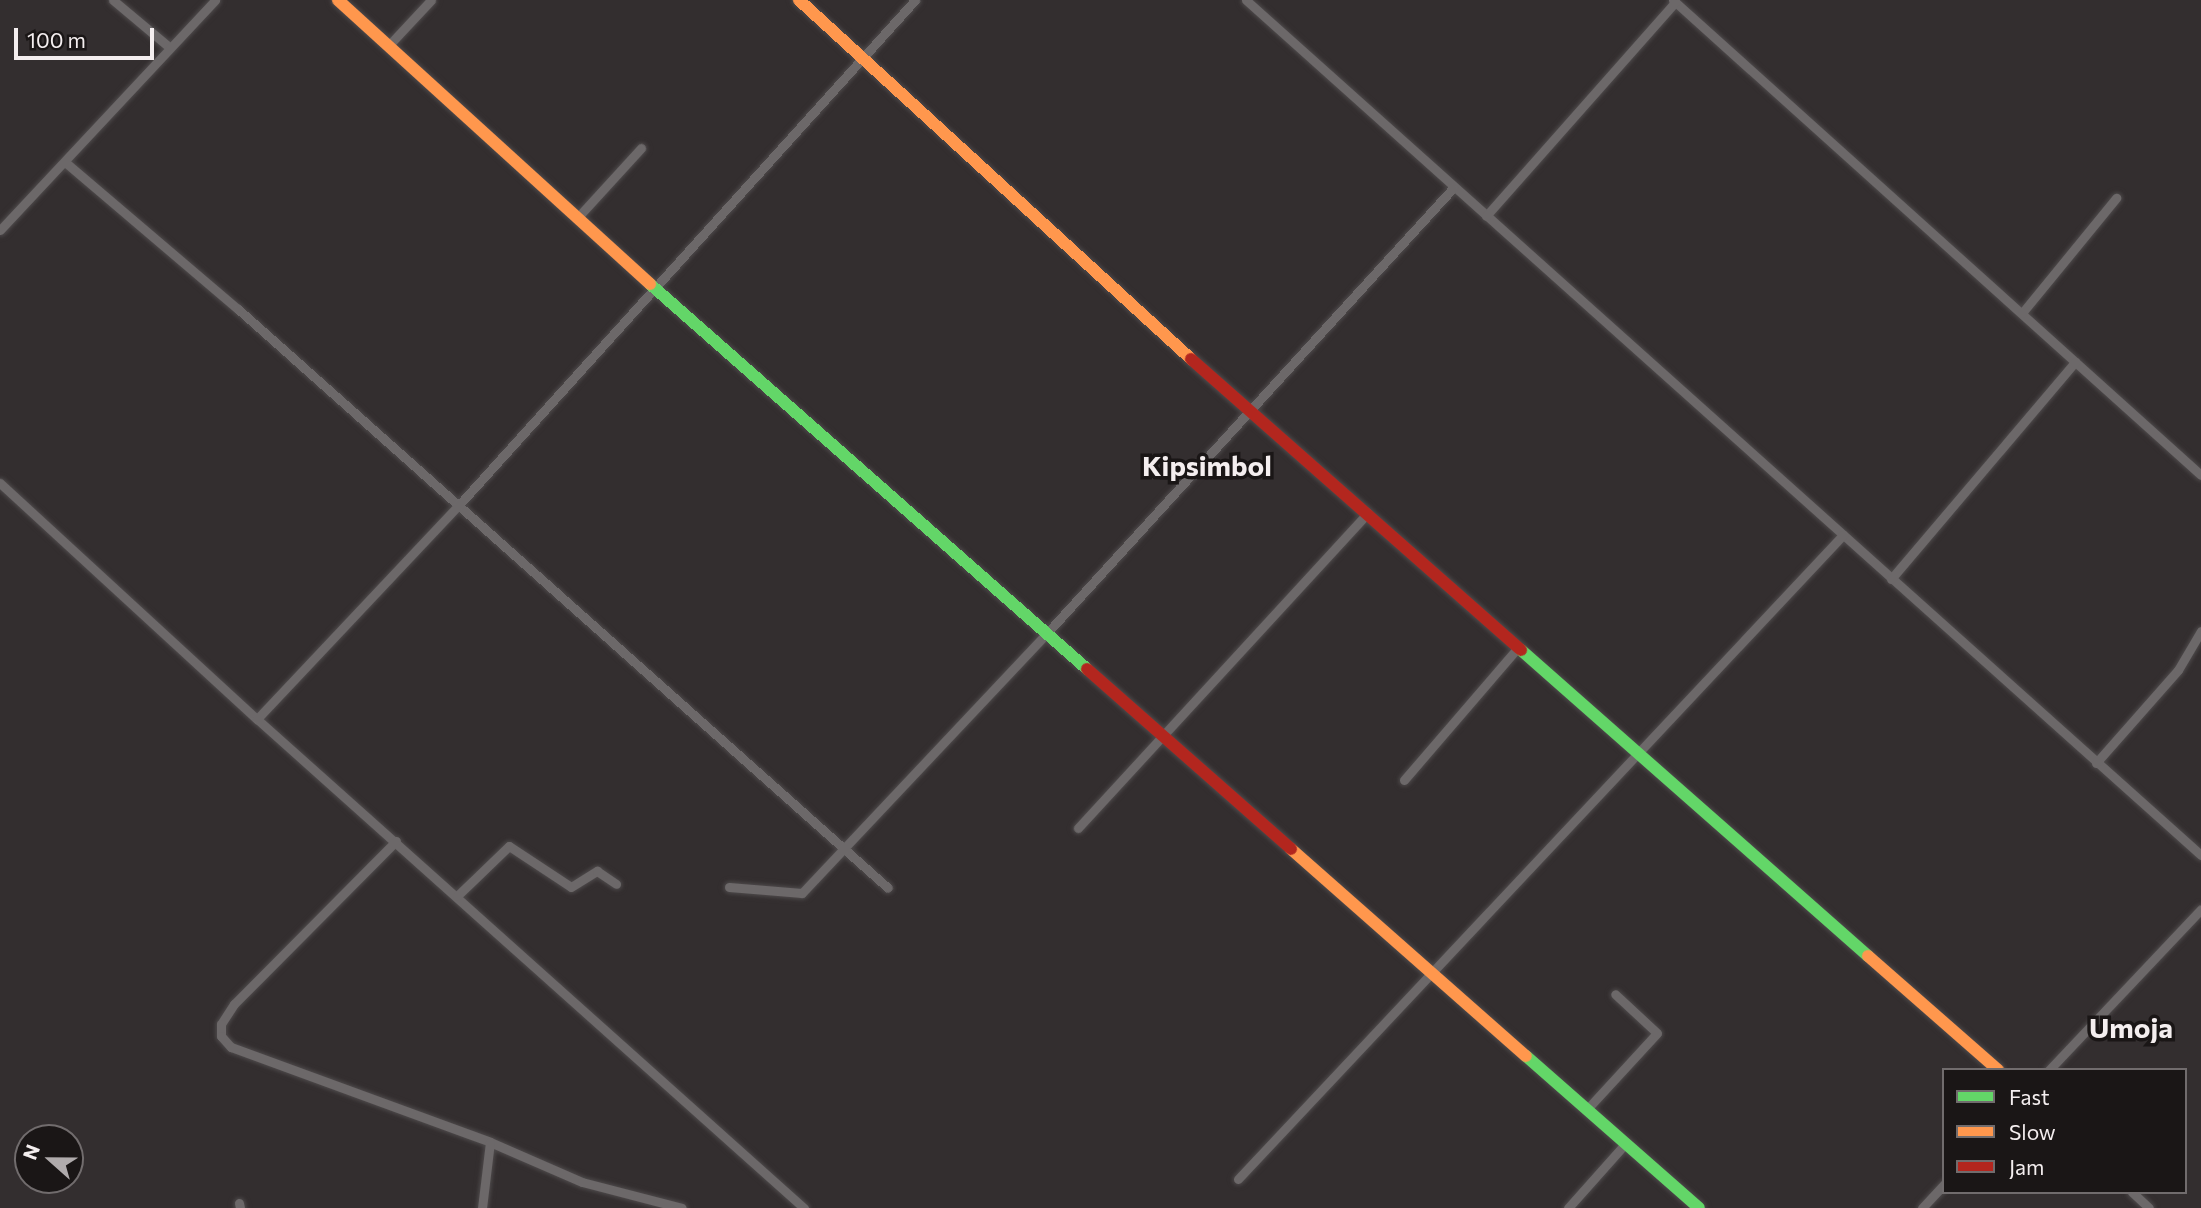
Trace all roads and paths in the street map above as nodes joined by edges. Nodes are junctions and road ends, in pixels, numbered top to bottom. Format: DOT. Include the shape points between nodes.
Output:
graph roads {
  1 [pos="113,0"];
  2 [pos="215,0"];
  3 [pos="338,0"];
  4 [pos="431,0"];
  5 [pos="799,0"];
  6 [pos="915,0"];
  7 [pos="1246,0"];
  8 [pos="1674,1"];
  9 [pos="390,44"];
  10 [pos="169,47"];
  11 [pos="862,57"];
  12 [pos="641,148"];
  13 [pos="65,162"];
  14 [pos="1453,188"];
  15 [pos="2116,198"];
  16 [pos="579,216"];
  17 [pos="1486,216"];
  18 [pos="0,230"];
  19 [pos="654,288"];
  20 [pos="2022,313"];
  21 [pos="2075,362"];
  22 [pos="1249,408"];
  23 [pos="2201,475"];
  24 [pos="0,483"];
  25 [pos="458,506"];
  26 [pos="1368,513"];
  27 [pos="1843,535"];
  28 [pos="1891,579"];
  29 [pos="2201,631"];
  30 [pos="1047,633"];
  31 [pos="1516,650"];
  32 [pos="257,719"];
  33 [pos="1161,733"];
  34 [pos="1638,754"];
  35 [pos="2096,763"];
  36 [pos="1404,780"];
  37 [pos="1078,828"];
  38 [pos="396,841"];
  39 [pos="845,848"];
  40 [pos="2201,855"];
  41 [pos="616,884"];
  42 [pos="729,887"];
  43 [pos="888,888"];
  44 [pos="457,896"];
  45 [pos="2201,909"];
  46 [pos="1434,975"];
  47 [pos="1615,994"];
  48 [pos="1996,1068"];
  49 [pos="2051,1068"];
  50 [pos="1589,1107"];
  51 [pos="489,1142"];
  52 [pos="1626,1143"];
  53 [pos="1238,1180"];
  54 [pos="1942,1186"];
  55 [pos="2134,1194"];
  56 [pos="482,1208"];
  57 [pos="682,1208"];
  58 [pos="804,1208"];
  59 [pos="1568,1208"];
  60 [pos="1699,1208"];
  61 [pos="1922,1208"];
  62 [pos="2149,1208"];
  1 -- 10 [label="street"];
  2 -- 10 [label="street"];
  3 -- 9 [label="street"];
  4 -- 9 [label="street"];
  5 -- 11 [label="street"];
  6 -- 11 [label="street"];
  7 -- 14 [label="street"];
  8 -- 17 [label="street"];
  8 -- 20 [label="street"];
  9 -- 16 [label="street"];
  10 -- 13 [label="street"];
  11 -- 19 [label="street"];
  11 -- 22 [label="street" via="1099,278"];
  12 -- 16 [label="street"];
  13 -- 18 [label="street"];
  13 -- 25 [label="street"];
  14 -- 17 [label="street"];
  14 -- 22 [label="street"];
  15 -- 20 [label="street"];
  16 -- 19 [label="street"];
  17 -- 27 [label="street"];
  19 -- 25 [label="street"];
  19 -- 30 [label="street"];
  20 -- 21 [label="street"];
  21 -- 23 [label="street"];
  21 -- 28 [label="street"];
  22 -- 26 [label="street"];
  22 -- 30 [label="street"];
  24 -- 32 [label="street"];
  25 -- 32 [label="street"];
  25 -- 39 [label="street"];
  26 -- 31 [label="street"];
  26 -- 33 [label="street"];
  27 -- 28 [label="street"];
  27 -- 34 [label="street"];
  28 -- 35 [label="street"];
  29 -- 35 [label="street" via="2178,670"];
  30 -- 33 [label="street"];
  30 -- 39 [label="street"];
  31 -- 34 [label="street"];
  31 -- 36 [label="street"];
  32 -- 38 [label="street"];
  33 -- 37 [label="street"];
  33 -- 46 [label="street"];
  34 -- 46 [label="street"];
  34 -- 48 [label="street"];
  35 -- 40 [label="street"];
  38 -- 44 [label="street"];
  38 -- 51 [label="street" via="234,1004 221,1024 221,1036 231,1046"];
  39 -- 42 [label="street" via="796,895 754,886"];
  39 -- 43 [label="street"];
  41 -- 44 [label="street" via="597,871 571,887 509,846"];
  44 -- 58 [label="street"];
  45 -- 49 [label="street"];
  46 -- 50 [label="street"];
  46 -- 53 [label="street"];
  47 -- 50 [label="street" via="1657,1033"];
  50 -- 52 [label="street"];
  51 -- 56 [label="street"];
  51 -- 57 [label="street" via="582,1182"];
  52 -- 59 [label="street"];
  52 -- 60 [label="street"];
  54 -- 61 [label="street"];
  55 -- 62 [label="street"];
}
